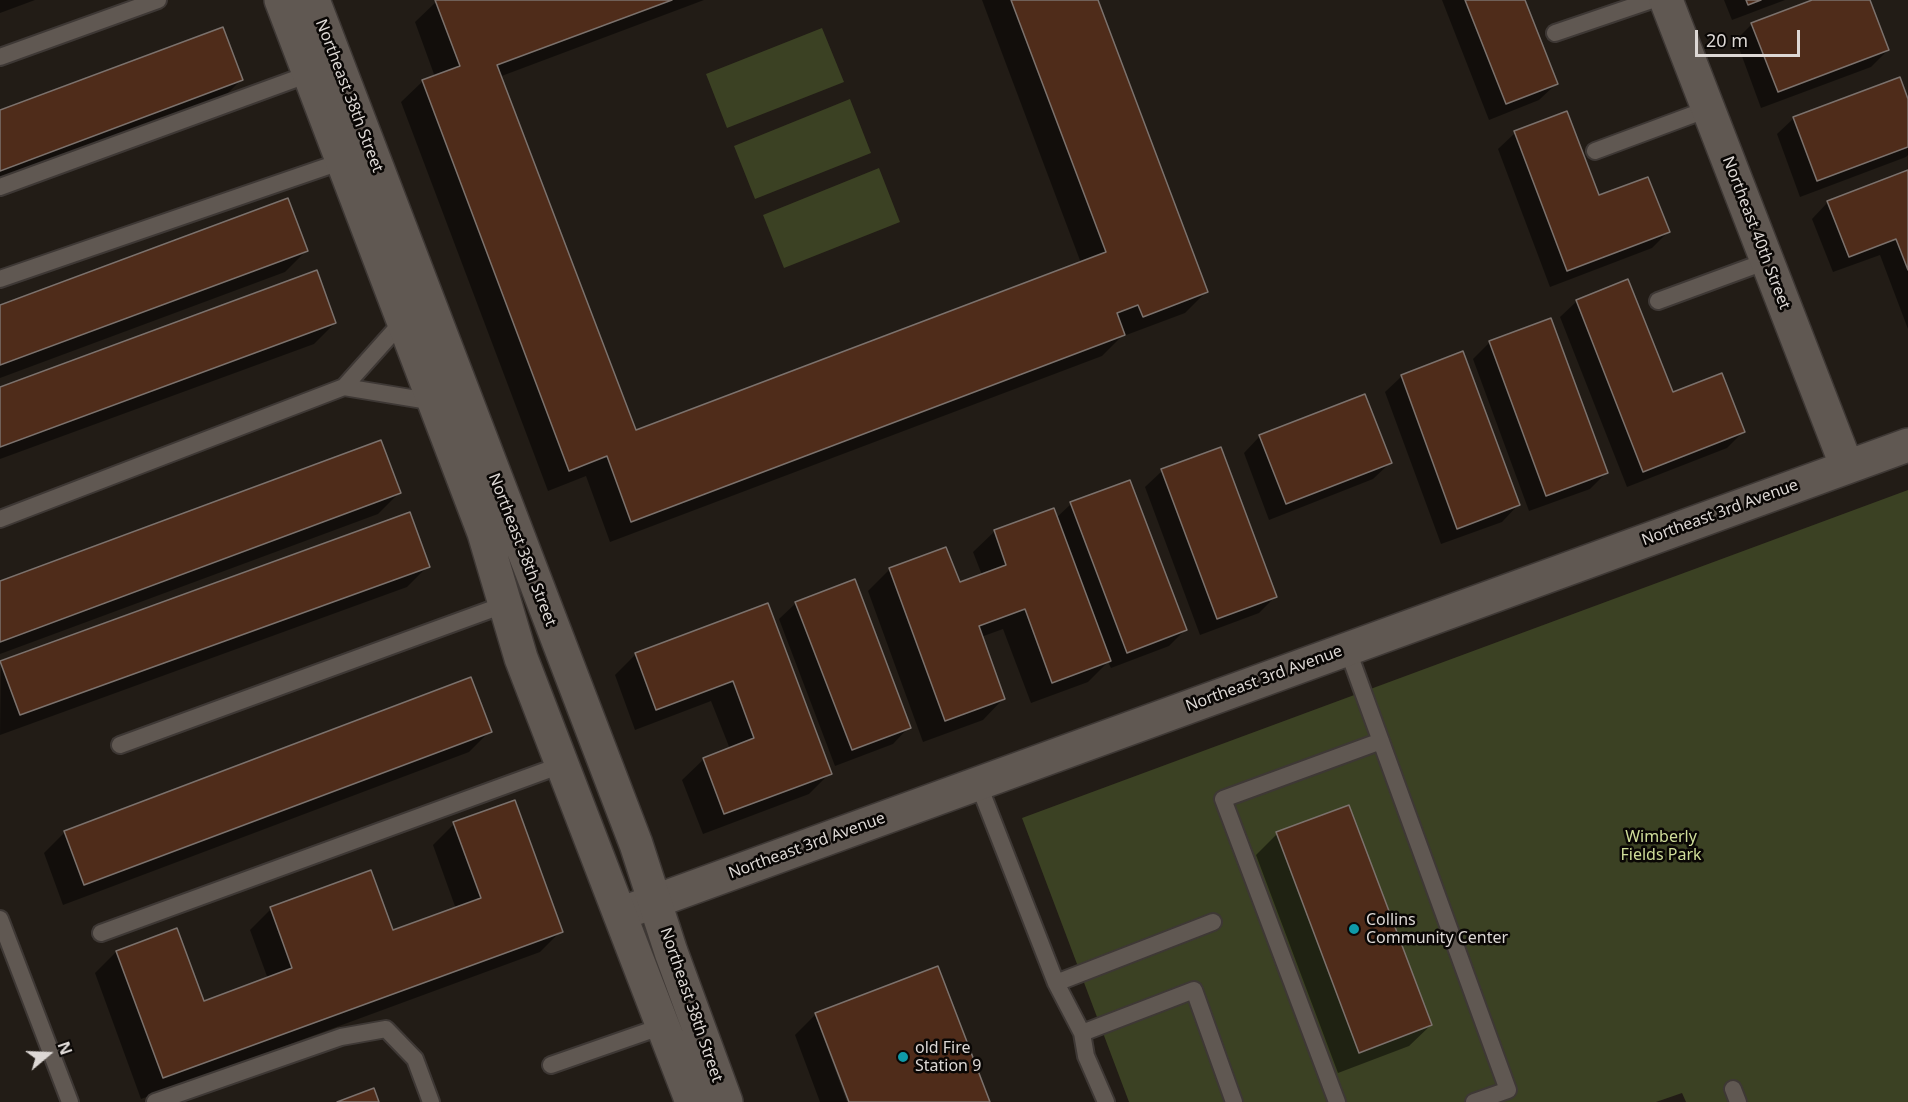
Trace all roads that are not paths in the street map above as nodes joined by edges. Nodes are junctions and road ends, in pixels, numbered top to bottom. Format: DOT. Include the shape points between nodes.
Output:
graph roads {
  1 [pos="158,0"];
  2 [pos="281,0"];
  3 [pos="313,0"];
  4 [pos="1652,0"];
  5 [pos="1666,0"];
  6 [pos="1556,33"];
  7 [pos="0,57"];
  8 [pos="309,74"];
  9 [pos="1708,109"];
  10 [pos="1595,151"];
  11 [pos="343,161"];
  12 [pos="0,187"];
  13 [pos="1767,261"];
  14 [pos="0,279"];
  15 [pos="1658,301"];
  16 [pos="403,321"];
  17 [pos="344,387"];
  18 [pos="435,402"];
  19 [pos="1908,445"];
  20 [pos="1846,467"];
  21 [pos="0,519"];
  22 [pos="506,604"];
  23 [pos="1347,648"];
  24 [pos="1381,741"];
  25 [pos="120,745"];
  26 [pos="564,764"];
  27 [pos="978,783"];
  28 [pos="657,902"];
  29 [pos="620,914"];
  30 [pos="0,919"];
  31 [pos="1213,922"];
  32 [pos="101,933"];
  33 [pos="1056,983"];
  34 [pos="663,1026"];
  35 [pos="1082,1033"];
  36 [pos="551,1065"];
  37 [pos="70,1102"];
  38 [pos="155,1102"];
  39 [pos="431,1102"];
  40 [pos="692,1102"];
  41 [pos="726,1102"];
  42 [pos="1106,1102"];
  43 [pos="1234,1102"];
  44 [pos="1337,1102"];
  45 [pos="1474,1102"];
  1 -- 7 [label="lane"];
  2 -- 8 [label="street, Northeast 38th Street"];
  3 -- 28 [label="street, Northeast 38th Street"];
  4 -- 6 [label="lane"];
  5 -- 9 [label="street, Northeast 40th Street"];
  8 -- 11 [label="street, Northeast 38th Street"];
  8 -- 12 [label="lane"];
  9 -- 10 [label="lane"];
  9 -- 13 [label="street, Northeast 40th Street"];
  11 -- 14 [label="lane"];
  11 -- 16 [label="street, Northeast 38th Street"];
  13 -- 15 [label="lane"];
  13 -- 20 [label="street, Northeast 40th Street"];
  16 -- 17 [label="lane"];
  16 -- 18 [label="street, Northeast 38th Street"];
  17 -- 18 [label="lane"];
  17 -- 21 [label="lane"];
  18 -- 22 [label="street, Northeast 38th Street"];
  19 -- 20 [label="street, Northeast 3rd Avenue"];
  20 -- 23 [label="street, Northeast 3rd Avenue"];
  22 -- 25 [label="lane"];
  22 -- 26 [label="street, Northeast 38th Street" via="521,658"];
  23 -- 24 [label="lane"];
  23 -- 27 [label="street, Northeast 3rd Avenue"];
  24 -- 44 [label="lane" via="1223,799"];
  24 -- 45 [label="lane" via="1508,1090"];
  26 -- 29 [label="street, Northeast 38th Street"];
  26 -- 32 [label="lane"];
  27 -- 28 [label="street, Northeast 3rd Avenue"];
  27 -- 33 [label="lane"];
  28 -- 29 [label="street, Northeast 3rd Avenue"];
  28 -- 41 [label="street, Northeast 38th Street" via="671,952"];
  29 -- 34 [label="street, Northeast 38th Street"];
  30 -- 37 [label="lane"];
  31 -- 33 [label="lane"];
  33 -- 35 [label="lane"];
  34 -- 36 [label="lane"];
  34 -- 40 [label="street, Northeast 38th Street"];
  35 -- 42 [label="lane" via="1086,1056"];
  35 -- 43 [label="lane" via="1194,990"];
  38 -- 39 [label="lane" via="341,1037 386,1029 416,1059"];
}
